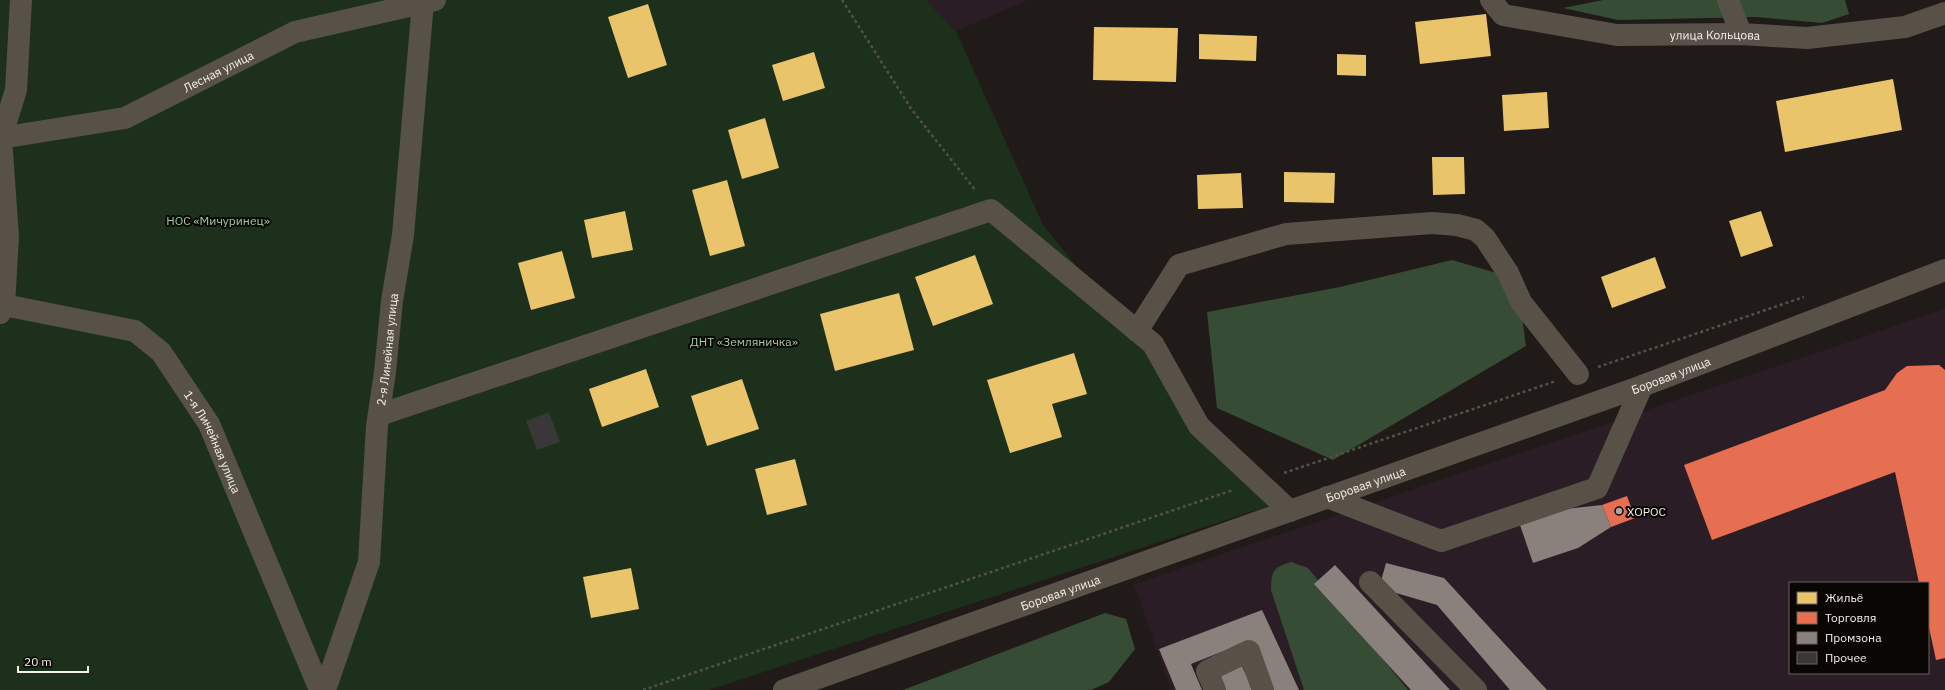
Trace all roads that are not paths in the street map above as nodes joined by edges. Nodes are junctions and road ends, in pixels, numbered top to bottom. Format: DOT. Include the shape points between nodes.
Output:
graph roads {
  1 [pos="21,0"];
  2 [pos="1491,0"];
  3 [pos="1728,0"];
  4 [pos="429,1"];
  5 [pos="1945,13"];
  6 [pos="1741,34"];
  7 [pos="8,91"];
  8 [pos="1,138"];
  9 [pos="4,238"];
  10 [pos="1945,270"];
  11 [pos="2,309"];
  12 [pos="1138,331"];
  13 [pos="1578,374"];
  14 [pos="1642,386"];
  15 [pos="379,415"];
  16 [pos="1328,498"];
  17 [pos="1290,511"];
  18 [pos="1370,582"];
  19 [pos="320,690"];
  20 [pos="325,690"];
  21 [pos="784,690"];
  22 [pos="1215,690"];
  23 [pos="1263,690"];
  24 [pos="1476,690"];
  1 -- 7 [label="street"];
  2 -- 6 [label="street, улица Кольцова" via="1503,15 1617,35"];
  3 -- 6 [label="street"];
  4 -- 8 [label="street, Лесная улица" via="295,32 125,118"];
  4 -- 15 [label="street, 2-я Линейная улица" via="403,235 392,301"];
  5 -- 6 [label="street, улица Кольцова" via="1905,27 1806,38"];
  7 -- 8 [label="street"];
  8 -- 9 [label="street"];
  9 -- 11 [label="street"];
  10 -- 14 [label="street, Боровая улица"];
  11 -- 19 [label="street, 1-я Линейная улица" via="135,330 161,352 209,424"];
  12 -- 13 [label="street" via="1179,265 1286,234 1432,223 1457,225 1476,230 1485,238 1508,273 1521,302"];
  12 -- 15 [label="street" via="991,210"];
  12 -- 17 [label="street" via="1153,344 1199,426"];
  14 -- 16 [label="street, Боровая улица"];
  14 -- 16 [label="street" via="1597,488 1441,541"];
  15 -- 20 [label="street, 2-я Линейная улица" via="369,562"];
  16 -- 17 [label="street, Боровая улица"];
  17 -- 21 [label="street, Боровая улица"];
  18 -- 24 [label="street"];
  22 -- 23 [label="street" via="1206,670 1249,651"];
}
